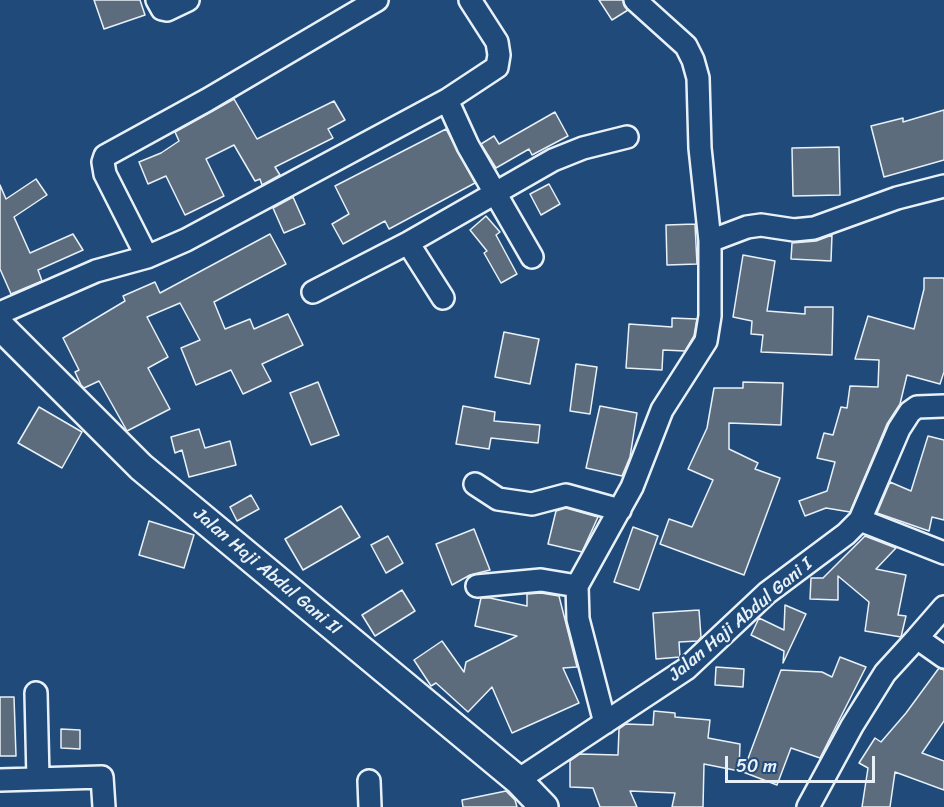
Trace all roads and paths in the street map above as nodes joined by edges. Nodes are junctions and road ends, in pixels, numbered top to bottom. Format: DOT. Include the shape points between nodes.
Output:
graph roads {
  1 [pos="157,0"];
  2 [pos="188,0"];
  3 [pos="377,0"];
  4 [pos="470,0"];
  5 [pos="635,0"];
  6 [pos="447,100"];
  7 [pos="627,137"];
  8 [pos="944,186"];
  9 [pos="494,192"];
  10 [pos="710,241"];
  11 [pos="408,243"];
  12 [pos="147,257"];
  13 [pos="532,257"];
  14 [pos="313,292"];
  15 [pos="443,298"];
  16 [pos="0,313"];
  17 [pos="0,326"];
  18 [pos="944,406"];
  19 [pos="475,484"];
  20 [pos="620,510"];
  21 [pos="860,520"];
  22 [pos="944,553"];
  23 [pos="477,586"];
  24 [pos="577,586"];
  25 [pos="944,607"];
  26 [pos="917,638"];
  27 [pos="944,657"];
  28 [pos="36,693"];
  29 [pos="605,723"];
  30 [pos="38,779"];
  31 [pos="0,780"];
  32 [pos="518,780"];
  33 [pos="369,781"];
  34 [pos="104,807"];
  35 [pos="370,807"];
  36 [pos="544,807"];
  37 [pos="808,807"];
  1 -- 2 [label="street" via="167,10"];
  3 -- 12 [label="street" via="105,156 105,174"];
  4 -- 6 [label="street" via="497,42 499,61 497,67"];
  5 -- 10 [label="street" via="686,46 693,60 698,78 700,148"];
  6 -- 9 [label="street"];
  6 -- 12 [label="street" via="243,212"];
  7 -- 9 [label="street" via="553,160"];
  8 -- 10 [label="street" via="897,198 814,228 747,226"];
  9 -- 11 [label="street"];
  9 -- 13 [label="street"];
  10 -- 20 [label="street" via="706,341 662,410"];
  11 -- 14 [label="street"];
  11 -- 15 [label="street"];
  12 -- 16 [label="street" via="96,271"];
  17 -- 32 [label="street, Jalan Haji Abdul Gani II" via="141,466"];
  18 -- 21 [label="street, Jalan Haji Abdul Gani I" via="917,407 910,412"];
  19 -- 20 [label="street" via="498,499 532,504 566,495"];
  20 -- 24 [label="street"];
  21 -- 22 [label="street"];
  21 -- 29 [label="street, Jalan Haji Abdul Gani I" via="768,593 686,669"];
  23 -- 24 [label="street" via="541,580"];
  24 -- 29 [label="street" via="578,619"];
  25 -- 26 [label="street"];
  26 -- 27 [label="street"];
  26 -- 37 [label="street" via="885,673"];
  28 -- 30 [label="street"];
  29 -- 32 [label="street, Jalan Haji Abdul Gani I"];
  30 -- 31 [label="street"];
  30 -- 34 [label="street" via="102,777"];
  32 -- 36 [label="street, Jalan Haji Abdul Gani II"];
  33 -- 35 [label="street"];
}
